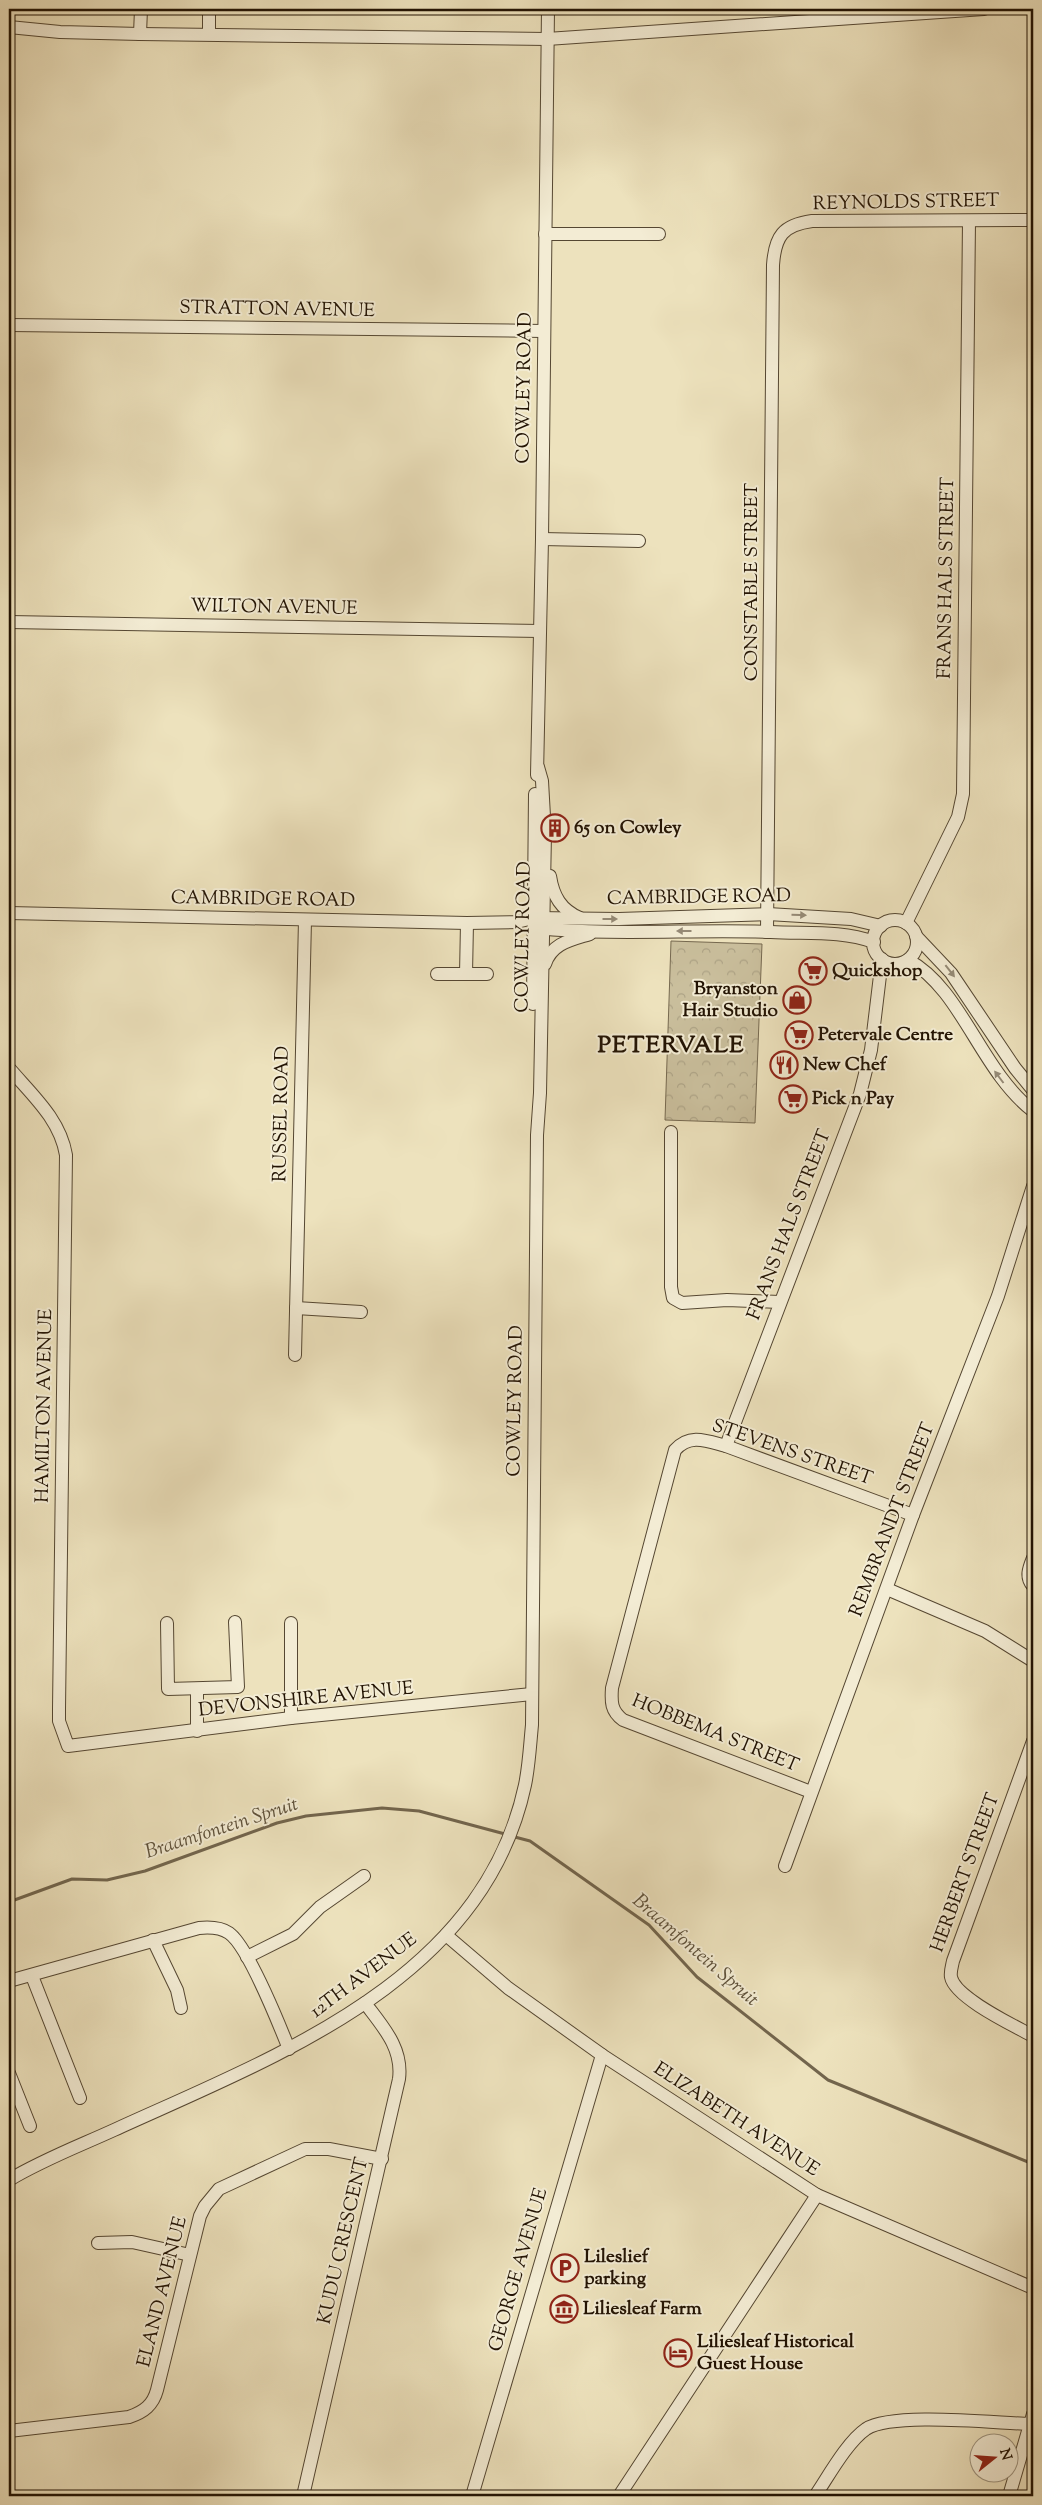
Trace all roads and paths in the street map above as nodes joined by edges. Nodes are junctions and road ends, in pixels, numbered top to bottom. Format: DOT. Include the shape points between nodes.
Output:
graph roads {
  1 [pos="141,9"];
  2 [pos="209,9"];
  3 [pos="548,9"];
  4 [pos="976,9"];
  5 [pos="9,28"];
  6 [pos="140,34"];
  7 [pos="209,34"];
  8 [pos="547,39"];
  9 [pos="1033,220"];
  10 [pos="969,221"];
  11 [pos="782,233"];
  12 [pos="546,234"];
  13 [pos="659,234"];
  14 [pos="9,325"];
  15 [pos="544,331"];
  16 [pos="542,538"];
  17 [pos="639,541"];
  18 [pos="9,622"];
  19 [pos="540,631"];
  20 [pos="538,767"];
  21 [pos="545,834"];
  22 [pos="9,913"];
  23 [pos="768,914"];
  24 [pos="582,919"];
  25 [pos="305,920"];
  26 [pos="467,923"];
  27 [pos="539,923"];
  28 [pos="906,923"];
  29 [pos="881,926"];
  30 [pos="597,932"];
  31 [pos="767,932"];
  32 [pos="916,936"];
  33 [pos="874,942"];
  34 [pos="908,960"];
  35 [pos="886,961"];
  36 [pos="437,974"];
  37 [pos="466,974"];
  38 [pos="487,974"];
  39 [pos="542,978"];
  40 [pos="9,1068"];
  41 [pos="1033,1090"];
  42 [pos="538,1109"];
  43 [pos="1033,1111"];
  44 [pos="671,1132"];
  45 [pos="1033,1186"];
  46 [pos="779,1302"];
  47 [pos="296,1308"];
  48 [pos="361,1312"];
  49 [pos="295,1354"];
  50 [pos="726,1446"];
  51 [pos="913,1515"];
  52 [pos="1033,1558"];
  53 [pos="1033,1586"];
  54 [pos="887,1589"];
  55 [pos="235,1622"];
  56 [pos="167,1623"];
  57 [pos="291,1623"];
  58 [pos="1033,1662"];
  59 [pos="197,1689"];
  60 [pos="532,1694"];
  61 [pos="611,1703"];
  62 [pos="291,1718"];
  63 [pos="197,1731"];
  64 [pos="1033,1741"];
  65 [pos="85,1744"];
  66 [pos="811,1792"];
  67 [pos="785,1866"];
  68 [pos="364,1876"];
  69 [pos="446,1934"];
  70 [pos="153,1940"];
  71 [pos="247,1957"];
  72 [pos="32,1976"];
  73 [pos="9,1981"];
  74 [pos="365,2003"];
  75 [pos="181,2008"];
  76 [pos="1033,2036"];
  77 [pos="289,2049"];
  78 [pos="602,2055"];
  79 [pos="9,2074"];
  80 [pos="80,2098"];
  81 [pos="30,2126"];
  82 [pos="382,2159"];
  83 [pos="9,2180"];
  84 [pos="816,2195"];
  85 [pos="98,2243"];
  86 [pos="190,2255"];
  87 [pos="1033,2288"];
  88 [pos="1032,2419"];
  89 [pos="9,2431"];
  90 [pos="303,2496"];
  91 [pos="472,2496"];
  92 [pos="619,2496"];
  93 [pos="815,2496"];
  94 [pos="1009,2496"];
  1 -- 6 [label="street"];
  2 -- 7 [label="street"];
  3 -- 8 [label="street, COWLEY ROAD"];
  4 -- 8 [label="street"];
  5 -- 6 [label="street"];
  6 -- 7 [label="street"];
  7 -- 8 [label="street"];
  8 -- 12 [label="street, COWLEY ROAD"];
  9 -- 10 [label="street, REYNOLDS STREET"];
  10 -- 11 [label="street, REYNOLDS STREET" via="812,221 798,223"];
  10 -- 28 [label="street, FRANS HALS STREET" via="963,794 958,817"];
  11 -- 23 [label="street, CONSTABLE STREET" via="773,265"];
  12 -- 13 [label="street"];
  12 -- 15 [label="street, COWLEY ROAD"];
  14 -- 15 [label="street, STRATTON AVENUE"];
  15 -- 16 [label="street, COWLEY ROAD"];
  16 -- 17 [label="street"];
  16 -- 19 [label="street, COWLEY ROAD"];
  18 -- 19 [label="street, WILTON AVENUE"];
  19 -- 20 [label="street, COWLEY ROAD"];
  20 -- 21 [label="street, COWLEY ROAD" via="542,781"];
  20 -- 27 [label="street, COWLEY ROAD" via="535,782"];
  21 -- 24 [label="street" via="556,899 568,912"];
  21 -- 27 [label="street, COWLEY ROAD"];
  22 -- 25 [label="street, CAMBRIDGE ROAD"];
  24 -- 23 [label="street, CAMBRIDGE ROAD, one-way"];
  23 -- 29 [label="street, CAMBRIDGE ROAD, one-way" via="851,919"];
  23 -- 31 [label="street, CONSTABLE STREET"];
  24 -- 27 [label="street, CAMBRIDGE ROAD"];
  25 -- 26 [label="street, CAMBRIDGE ROAD"];
  25 -- 47 [label="street, RUSSEL ROAD"];
  26 -- 27 [label="street, CAMBRIDGE ROAD"];
  26 -- 37 [label="street"];
  27 -- 30 [label="street, CAMBRIDGE ROAD"];
  27 -- 39 [label="street, COWLEY ROAD"];
  27 -- 42 [label="street, COWLEY ROAD" via="534,1093"];
  28 -- 29 [label="street" via="893,920"];
  28 -- 32 [label="street"];
  29 -- 33 [label="street"];
  31 -- 30 [label="street, CAMBRIDGE ROAD, one-way"];
  30 -- 39 [label="street" via="553,949 545,962"];
  31 -- 33 [label="street, CAMBRIDGE ROAD" via="844,934"];
  32 -- 34 [label="street" via="916,949"];
  32 -- 41 [label="street, one-way" via="951,973"];
  33 -- 35 [label="street" via="876,952"];
  34 -- 35 [label="street" via="900,964"];
  43 -- 34 [label="street, one-way" via="994,1070 940,987 919,966"];
  35 -- 46 [label="street, FRANS HALS STREET" via="878,985 871,1050 863,1086"];
  36 -- 37 [label="street"];
  37 -- 38 [label="street"];
  39 -- 42 [label="street, COWLEY ROAD"];
  40 -- 65 [label="street, HAMILTON AVENUE" via="58,1126 66,1155 59,1709 68,1746"];
  42 -- 60 [label="street, COWLEY ROAD"];
  44 -- 46 [label="street" via="673,1298 682,1302"];
  45 -- 51 [label="street, REMBRANDT STREET" via="998,1296"];
  46 -- 50 [label="street, FRANS HALS STREET"];
  47 -- 48 [label="street"];
  47 -- 49 [label="street, RUSSEL ROAD"];
  50 -- 51 [label="street, STEVENS STREET"];
  50 -- 61 [label="street, STEVENS STREET" via="686,1440 675,1450 612,1688"];
  51 -- 54 [label="street, REMBRANDT STREET"];
  52 -- 53 [label="street" via="1028,1571"];
  54 -- 58 [label="street" via="985,1630"];
  54 -- 66 [label="street, REMBRANDT STREET"];
  55 -- 59 [label="street" via="238,1687"];
  56 -- 59 [label="street" via="168,1689"];
  57 -- 62 [label="street"];
  59 -- 63 [label="street"];
  60 -- 62 [label="street, DEVONSHIRE AVENUE"];
  60 -- 69 [label="street, 12TH AVENUE" via="525,1785 513,1825 479,1895"];
  61 -- 66 [label="street, HOBBEMA STREET" via="613,1710 624,1720"];
  62 -- 63 [label="street, DEVONSHIRE AVENUE"];
  63 -- 65 [label="street, DEVONSHIRE AVENUE"];
  64 -- 76 [label="street, HERBERT STREET" via="953,1962 951,1978 955,1986 973,2001"];
  66 -- 67 [label="street, REMBRANDT STREET"];
  68 -- 71 [label="street" via="320,1906 293,1934"];
  69 -- 74 [label="street, 12TH AVENUE" via="408,1971"];
  69 -- 78 [label="street, ELIZABETH AVENUE" via="508,1988"];
  70 -- 71 [label="street" via="199,1928 218,1928 236,1939"];
  70 -- 72 [label="street"];
  70 -- 75 [label="street" via="177,1990"];
  71 -- 77 [label="street"];
  72 -- 73 [label="street"];
  72 -- 80 [label="street"];
  74 -- 77 [label="street, 12TH AVENUE" via="336,2024"];
  74 -- 82 [label="street, KUDU CRESCENT" via="395,2045 401,2066"];
  77 -- 83 [label="street, 12TH AVENUE"];
  78 -- 84 [label="street, ELIZABETH AVENUE"];
  78 -- 91 [label="street, GEORGE AVENUE"];
  79 -- 81 [label="street"];
  82 -- 86 [label="street, ELAND AVENUE" via="329,2148 305,2149 227,2184 205,2206"];
  82 -- 90 [label="street, KUDU CRESCENT"];
  84 -- 87 [label="street, ELIZABETH AVENUE"];
  84 -- 92 [label="street"];
  85 -- 86 [label="street" via="132,2242"];
  86 -- 89 [label="street, ELAND AVENUE" via="155,2399 145,2410 129,2417"];
  88 -- 93 [label="street" via="904,2420 877,2424 857,2437"];
  88 -- 94 [label="street"];
}
